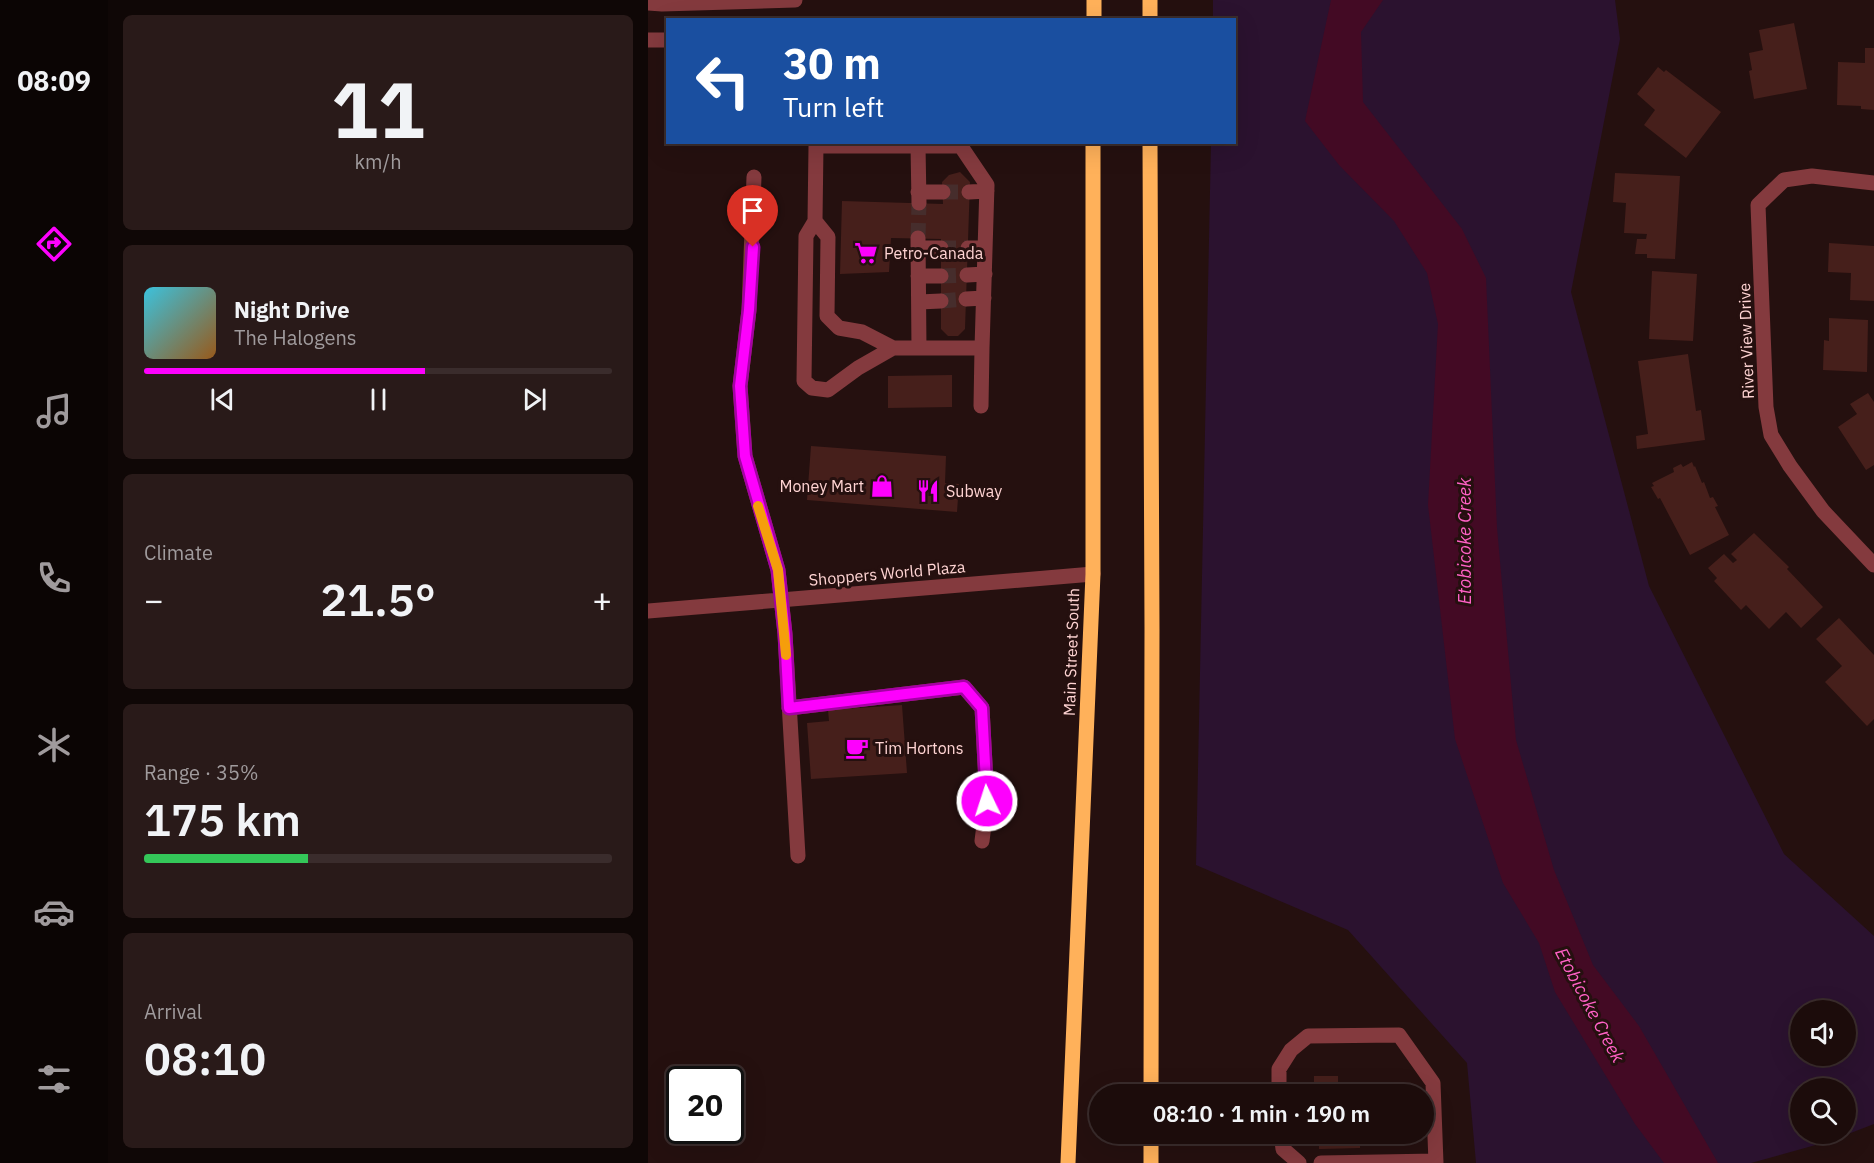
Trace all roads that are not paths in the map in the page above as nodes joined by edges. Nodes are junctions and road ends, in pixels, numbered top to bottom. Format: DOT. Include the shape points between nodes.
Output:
graph roads {
  1 [pos="795,0"];
  2 [pos="1094,0"];
  3 [pos="1150,0"];
  4 [pos="648,3"];
  5 [pos="1094,18"];
  6 [pos="1150,18"];
  7 [pos="648,40"];
  8 [pos="666,40"];
  9 [pos="817,144"];
  10 [pos="960,144"];
  11 [pos="1093,144"];
  12 [pos="1150,144"];
  13 [pos="918,146"];
  14 [pos="754,177"];
  15 [pos="1874,183"];
  16 [pos="987,191"];
  17 [pos="943,192"];
  18 [pos="969,192"];
  19 [pos="815,221"];
  20 [pos="941,248"];
  21 [pos="968,248"];
  22 [pos="985,248"];
  23 [pos="985,274"];
  24 [pos="967,275"];
  25 [pos="918,276"];
  26 [pos="941,276"];
  27 [pos="984,298"];
  28 [pos="966,299"];
  29 [pos="941,301"];
  30 [pos="919,302"];
  31 [pos="893,348"];
  32 [pos="919,348"];
  33 [pos="982,348"];
  34 [pos="981,406"];
  35 [pos="1874,565"];
  36 [pos="1093,574"];
  37 [pos="781,600"];
  38 [pos="648,611"];
  39 [pos="789,708"];
  40 [pos="982,841"];
  41 [pos="798,856"];
  42 [pos="1151,1084"];
  43 [pos="1279,1084"];
  44 [pos="1433,1084"];
  45 [pos="1434,1109"];
  46 [pos="1151,1144"];
  47 [pos="1282,1144"];
  48 [pos="1436,1162"];
  49 [pos="1068,1163"];
  50 [pos="1151,1163"];
  51 [pos="1299,1163"];
  52 [pos="1321,1163"];
  1 -- 4 [label="street"];
  2 -- 5 [label="main road"];
  3 -- 6 [label="main road"];
  7 -- 8 [label="street"];
  9 -- 13 [label="street"];
  9 -- 19 [label="street"];
  10 -- 13 [label="street"];
  10 -- 16 [label="street"];
  11 -- 36 [label="main road, Main Street South"];
  12 -- 42 [label="main road"];
  13 -- 17 [label="street" via="918,197"];
  14 -- 37 [label="street" via="749,310 740,386 745,456 778,570"];
  15 -- 35 [label="street, River View Drive" via="1812,176 1784,180 1758,205 1766,407 1771,435 1823,511"];
  16 -- 18 [label="street"];
  16 -- 22 [label="street"];
  19 -- 31 [label="street" via="828,237 827,316 839,328 862,332"];
  19 -- 31 [label="street" via="806,236 804,381 812,388 828,390"];
  20 -- 25 [label="street" via="918,243"];
  21 -- 22 [label="street"];
  22 -- 23 [label="street"];
  23 -- 24 [label="street"];
  23 -- 27 [label="street"];
  25 -- 26 [label="street"];
  25 -- 30 [label="street"];
  27 -- 28 [label="street"];
  27 -- 33 [label="street"];
  29 -- 30 [label="street"];
  30 -- 32 [label="street"];
  31 -- 32 [label="street"];
  32 -- 33 [label="street"];
  33 -- 34 [label="street"];
  36 -- 37 [label="street, Shoppers World Plaza"];
  36 -- 49 [label="main road, Main Street South"];
  37 -- 38 [label="street, Shoppers World Plaza"];
  37 -- 39 [label="street"];
  39 -- 40 [label="street" via="964,687 982,708 987,801"];
  39 -- 41 [label="street"];
  43 -- 44 [label="street" via="1278,1069 1290,1050 1308,1036 1399,1035"];
  45 -- 48 [label="street"];
  46 -- 50 [label="main road"];
  47 -- 51 [label="street"];
  48 -- 52 [label="street"];
}
